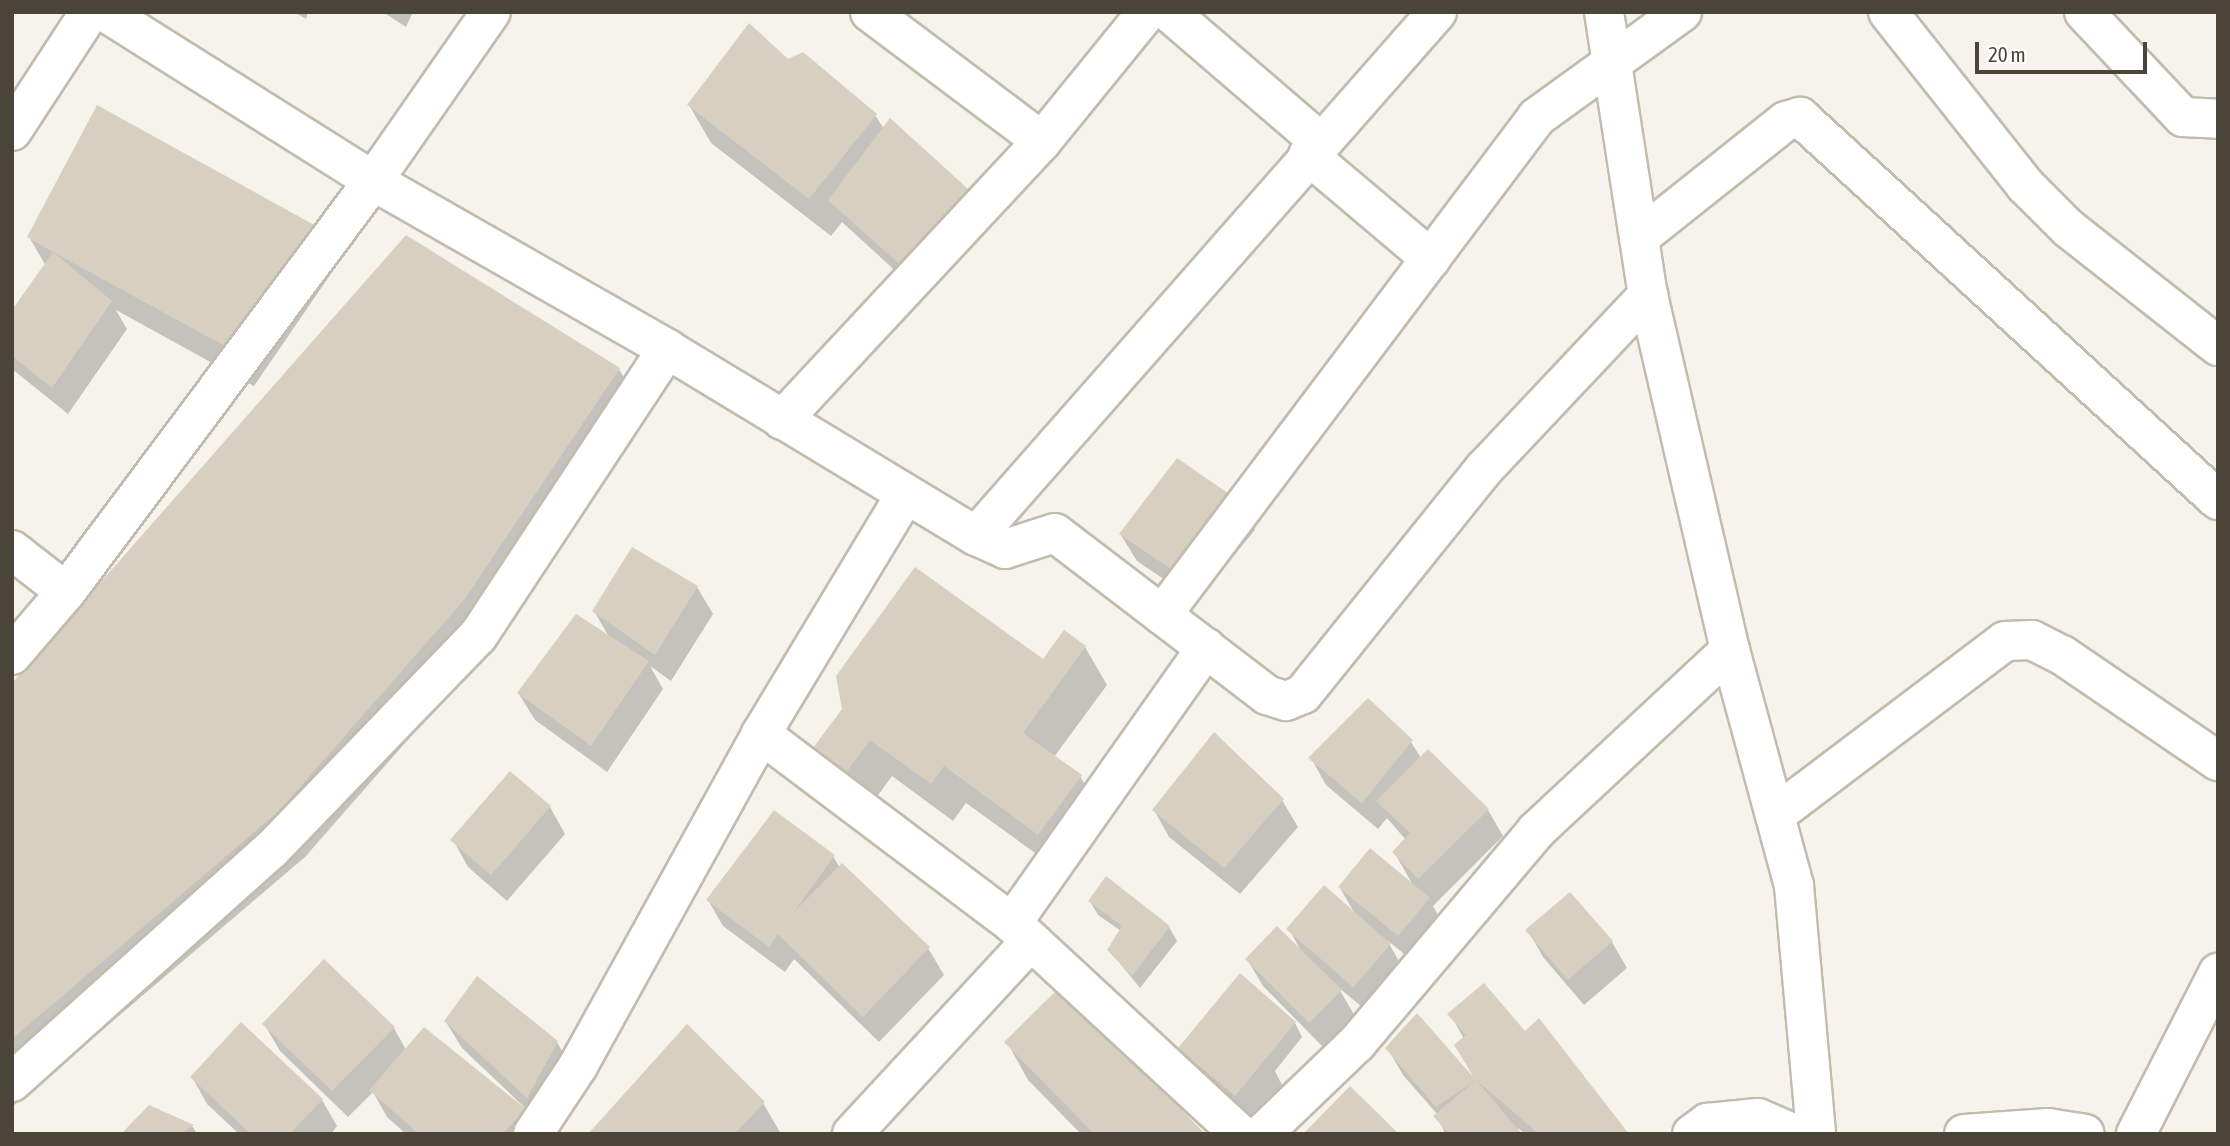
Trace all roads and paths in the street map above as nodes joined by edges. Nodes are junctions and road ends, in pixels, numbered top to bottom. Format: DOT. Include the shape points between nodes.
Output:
graph roads {
  1 [pos="90,12"];
  2 [pos="105,12"];
  3 [pos="491,12"];
  4 [pos="1147,12"];
  5 [pos="1169,12"];
  6 [pos="1437,12"];
  7 [pos="1604,12"];
  8 [pos="1682,12"];
  9 [pos="2084,12"];
  10 [pos="1902,17"];
  11 [pos="895,19"];
  12 [pos="1613,59"];
  13 [pos="2218,119"];
  14 [pos="12,131"];
  15 [pos="1042,141"];
  16 [pos="1314,149"];
  17 [pos="373,181"];
  18 [pos="1640,237"];
  19 [pos="1431,259"];
  20 [pos="1648,295"];
  21 [pos="2218,346"];
  22 [pos="667,349"];
  23 [pos="782,420"];
  24 [pos="905,495"];
  25 [pos="2218,500"];
  26 [pos="976,536"];
  27 [pos="12,550"];
  28 [pos="66,592"];
  29 [pos="1163,615"];
  30 [pos="1206,648"];
  31 [pos="1730,650"];
  32 [pos="12,655"];
  33 [pos="761,734"];
  34 [pos="2218,761"];
  35 [pos="1775,816"];
  36 [pos="1022,932"];
  37 [pos="2218,973"];
  38 [pos="12,1082"];
  39 [pos="858,1131"];
  40 [pos="533,1134"];
  41 [pos="1240,1134"];
  42 [pos="1262,1134"];
  43 [pos="1692,1134"];
  44 [pos="1794,1134"];
  45 [pos="1816,1134"];
  46 [pos="1964,1134"];
  47 [pos="2085,1134"];
  48 [pos="2136,1134"];
  1 -- 14 [label="street"];
  2 -- 17 [label="street"];
  3 -- 17 [label="street"];
  4 -- 15 [label="street"];
  5 -- 16 [label="street"];
  6 -- 16 [label="street"];
  7 -- 12 [label="street"];
  8 -- 12 [label="street"];
  9 -- 13 [label="street" via="2183,117"];
  10 -- 21 [label="street" via="2025,185 2068,228"];
  11 -- 15 [label="street"];
  12 -- 18 [label="street"];
  12 -- 19 [label="street" via="1537,117"];
  15 -- 23 [label="street"];
  16 -- 19 [label="street"];
  16 -- 26 [label="street"];
  17 -- 22 [label="street"];
  17 -- 28 [label="street"];
  18 -- 20 [label="street"];
  18 -- 25 [label="street" via="1786,121 1800,117"];
  19 -- 29 [label="street"];
  20 -- 30 [label="street" via="1485,468 1303,694 1286,701 1267,695"];
  20 -- 31 [label="street"];
  22 -- 23 [label="street"];
  22 -- 38 [label="street" via="478,636 271,850"];
  23 -- 24 [label="street"];
  24 -- 26 [label="street"];
  24 -- 33 [label="street"];
  26 -- 29 [label="street" via="1005,549 1055,533"];
  27 -- 28 [label="street"];
  28 -- 32 [label="street"];
  29 -- 30 [label="street"];
  30 -- 36 [label="street"];
  31 -- 35 [label="street"];
  31 -- 42 [label="street" via="1536,831 1357,1043"];
  33 -- 36 [label="street"];
  33 -- 40 [label="street" via="578,1066"];
  34 -- 35 [label="street" via="2062,655 2032,640 2005,641"];
  35 -- 45 [label="street" via="1794,886"];
  36 -- 39 [label="street"];
  36 -- 41 [label="street"];
  37 -- 48 [label="street"];
  43 -- 44 [label="street" via="1707,1123 1758,1118"];
  46 -- 47 [label="street" via="2048,1128"];
}
